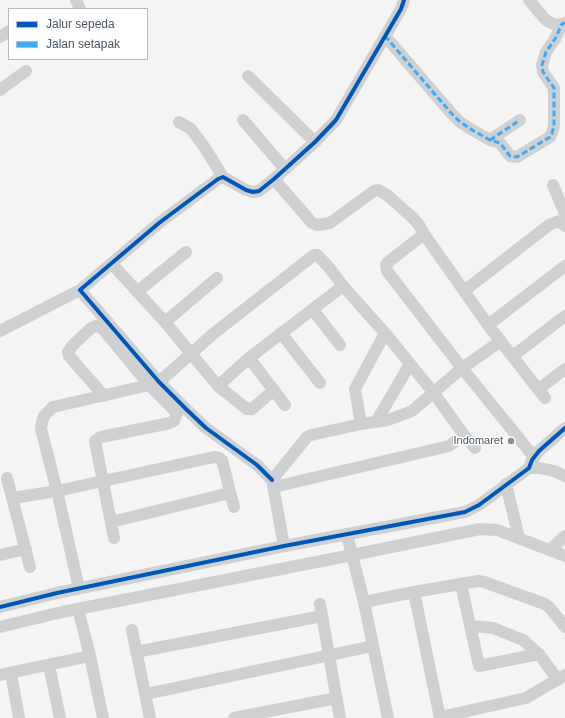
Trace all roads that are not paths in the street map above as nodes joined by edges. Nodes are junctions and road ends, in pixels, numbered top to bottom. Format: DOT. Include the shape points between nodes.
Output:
graph roads {
  1 [pos="404,0"];
  2 [pos="529,0"];
  3 [pos="563,24"];
  4 [pos="385,36"];
  5 [pos="26,71"];
  6 [pos="248,76"];
  7 [pos="0,90"];
  8 [pos="243,120"];
  9 [pos="520,120"];
  10 [pos="179,122"];
  11 [pos="490,140"];
  12 [pos="315,142"];
  13 [pos="285,169"];
  14 [pos="223,177"];
  15 [pos="274,179"];
  16 [pos="553,185"];
  17 [pos="565,214"];
  18 [pos="565,226"];
  19 [pos="424,234"];
  20 [pos="186,252"];
  21 [pos="112,264"];
  22 [pos="565,266"];
  23 [pos="217,278"];
  24 [pos="343,286"];
  25 [pos="80,290"];
  26 [pos="464,291"];
  27 [pos="137,292"];
  28 [pos="313,310"];
  29 [pos="565,316"];
  30 [pos="165,322"];
  31 [pos="488,325"];
  32 [pos="0,331"];
  33 [pos="385,333"];
  34 [pos="281,334"];
  35 [pos="501,341"];
  36 [pos="340,346"];
  37 [pos="191,353"];
  38 [pos="513,356"];
  39 [pos="249,358"];
  40 [pos="410,364"];
  41 [pos="462,368"];
  42 [pos="565,369"];
  43 [pos="320,382"];
  44 [pos="154,383"];
  45 [pos="218,386"];
  46 [pos="274,390"];
  47 [pos="433,392"];
  48 [pos="104,396"];
  49 [pos="285,405"];
  50 [pos="376,422"];
  51 [pos="361,424"];
  52 [pos="565,428"];
  53 [pos="464,435"];
  54 [pos="475,448"];
  55 [pos="532,462"];
  56 [pos="565,476"];
  57 [pos="7,478"];
  58 [pos="103,481"];
  59 [pos="273,484"];
  60 [pos="506,484"];
  61 [pos="57,491"];
  62 [pos="230,493"];
  63 [pos="13,498"];
  64 [pos="234,507"];
  65 [pos="111,522"];
  66 [pos="347,535"];
  67 [pos="565,536"];
  68 [pos="114,538"];
  69 [pos="519,538"];
  70 [pos="284,546"];
  71 [pos="26,550"];
  72 [pos="550,550"];
  73 [pos="0,555"];
  74 [pos="352,556"];
  75 [pos="565,556"];
  76 [pos="30,567"];
  77 [pos="461,584"];
  78 [pos="85,587"];
  79 [pos="414,592"];
  80 [pos="57,593"];
  81 [pos="364,602"];
  82 [pos="320,604"];
  83 [pos="94,606"];
  84 [pos="0,607"];
  85 [pos="78,609"];
  86 [pos="62,612"];
  87 [pos="322,616"];
  88 [pos="471,626"];
  89 [pos="0,627"];
  90 [pos="565,627"];
  91 [pos="132,630"];
  92 [pos="373,646"];
  93 [pos="136,652"];
  94 [pos="539,654"];
  95 [pos="90,656"];
  96 [pos="329,656"];
  97 [pos="49,665"];
  98 [pos="6,674"];
  99 [pos="562,678"];
  100 [pos="146,694"];
  101 [pos="337,698"];
  102 [pos="241,717"];
  103 [pos="20,718"];
  104 [pos="60,718"];
  105 [pos="103,718"];
  106 [pos="150,718"];
  107 [pos="340,718"];
  108 [pos="388,718"];
  109 [pos="440,718"];
  1 -- 4 [label="street"];
  2 -- 3 [label="street" via="549,22"];
  3 -- 11 [label="street" via="546,52 542,65 543,72 554,88 554,126 550,137 517,157 510,156 500,143"];
  4 -- 11 [label="street" via="460,122"];
  4 -- 12 [label="street" via="339,116"];
  5 -- 7 [label="street"];
  6 -- 12 [label="street"];
  8 -- 13 [label="street"];
  9 -- 11 [label="street"];
  10 -- 14 [label="street" via="191,129"];
  12 -- 13 [label="street"];
  13 -- 15 [label="street"];
  14 -- 15 [label="street" via="253,192 259,192"];
  14 -- 21 [label="street" via="159,224"];
  15 -- 19 [label="street" via="312,223 330,223 378,190 412,218"];
  16 -- 17 [label="street"];
  18 -- 26 [label="street" via="559,220 549,225"];
  19 -- 26 [label="street"];
  19 -- 41 [label="street" via="390,259 386,268"];
  20 -- 27 [label="street"];
  21 -- 25 [label="street"];
  21 -- 27 [label="street"];
  22 -- 31 [label="street"];
  23 -- 30 [label="street"];
  24 -- 28 [label="street"];
  24 -- 33 [label="street"];
  24 -- 37 [label="street" via="320,257 314,255"];
  25 -- 32 [label="street"];
  25 -- 44 [label="street"];
  26 -- 31 [label="street"];
  27 -- 30 [label="street"];
  28 -- 34 [label="street"];
  28 -- 36 [label="street"];
  29 -- 38 [label="street"];
  30 -- 37 [label="street"];
  31 -- 35 [label="street"];
  33 -- 40 [label="street"];
  33 -- 51 [label="street" via="355,389"];
  34 -- 39 [label="street"];
  34 -- 43 [label="street"];
  35 -- 38 [label="street"];
  35 -- 41 [label="street"];
  37 -- 44 [label="street"];
  37 -- 45 [label="street"];
  38 -- 42 [label="street" via="542,394"];
  39 -- 45 [label="street"];
  39 -- 46 [label="street"];
  40 -- 47 [label="street"];
  40 -- 50 [label="street"];
  41 -- 47 [label="street"];
  41 -- 55 [label="street"];
  44 -- 48 [label="street"];
  44 -- 48 [label="street" via="102,328 96,326 68,352"];
  44 -- 58 [label="street" via="177,413 176,419 170,423 96,439"];
  44 -- 59 [label="street" via="206,428 257,465"];
  45 -- 46 [label="street" via="247,409 252,409"];
  46 -- 49 [label="street"];
  47 -- 50 [label="street" via="412,411"];
  47 -- 53 [label="street"];
  48 -- 61 [label="street" via="52,408 44,416 41,429"];
  50 -- 51 [label="street"];
  51 -- 59 [label="street" via="307,437"];
  52 -- 55 [label="street"];
  53 -- 54 [label="street"];
  53 -- 59 [label="street" via="449,446"];
  55 -- 56 [label="street" via="540,468"];
  55 -- 60 [label="street"];
  57 -- 63 [label="street"];
  58 -- 61 [label="street"];
  58 -- 62 [label="street" via="214,457 222,460"];
  58 -- 65 [label="street"];
  59 -- 70 [label="street"];
  60 -- 66 [label="street" via="479,505 464,512"];
  60 -- 69 [label="street"];
  61 -- 63 [label="street"];
  61 -- 78 [label="street"];
  62 -- 64 [label="street"];
  62 -- 65 [label="street"];
  63 -- 71 [label="street"];
  65 -- 68 [label="street"];
  66 -- 70 [label="street"];
  66 -- 74 [label="street"];
  67 -- 72 [label="street"];
  69 -- 72 [label="street"];
  69 -- 74 [label="street" via="497,530 480,529"];
  70 -- 78 [label="street"];
  71 -- 73 [label="street"];
  71 -- 76 [label="street"];
  72 -- 75 [label="street"];
  74 -- 81 [label="street"];
  74 -- 83 [label="street"];
  77 -- 79 [label="street"];
  77 -- 88 [label="street"];
  77 -- 90 [label="street" via="484,582 545,604"];
  78 -- 80 [label="street"];
  78 -- 83 [label="street"];
  79 -- 81 [label="street"];
  79 -- 109 [label="street"];
  80 -- 84 [label="street"];
  80 -- 86 [label="street"];
  81 -- 92 [label="street"];
  82 -- 87 [label="street"];
  83 -- 85 [label="street"];
  85 -- 86 [label="street"];
  85 -- 95 [label="street"];
  86 -- 89 [label="street"];
  87 -- 93 [label="street"];
  87 -- 96 [label="street"];
  88 -- 94 [label="street" via="494,628 518,637"];
  88 -- 94 [label="street" via="480,666"];
  91 -- 93 [label="street"];
  92 -- 96 [label="street"];
  92 -- 108 [label="street"];
  93 -- 100 [label="street"];
  94 -- 99 [label="street"];
  95 -- 97 [label="street"];
  95 -- 105 [label="street"];
  96 -- 100 [label="street"];
  96 -- 101 [label="street"];
  97 -- 98 [label="street"];
  97 -- 104 [label="street"];
  98 -- 103 [label="street"];
  99 -- 109 [label="street" via="526,698"];
  100 -- 106 [label="street"];
  101 -- 102 [label="street"];
  101 -- 107 [label="street"];
}
